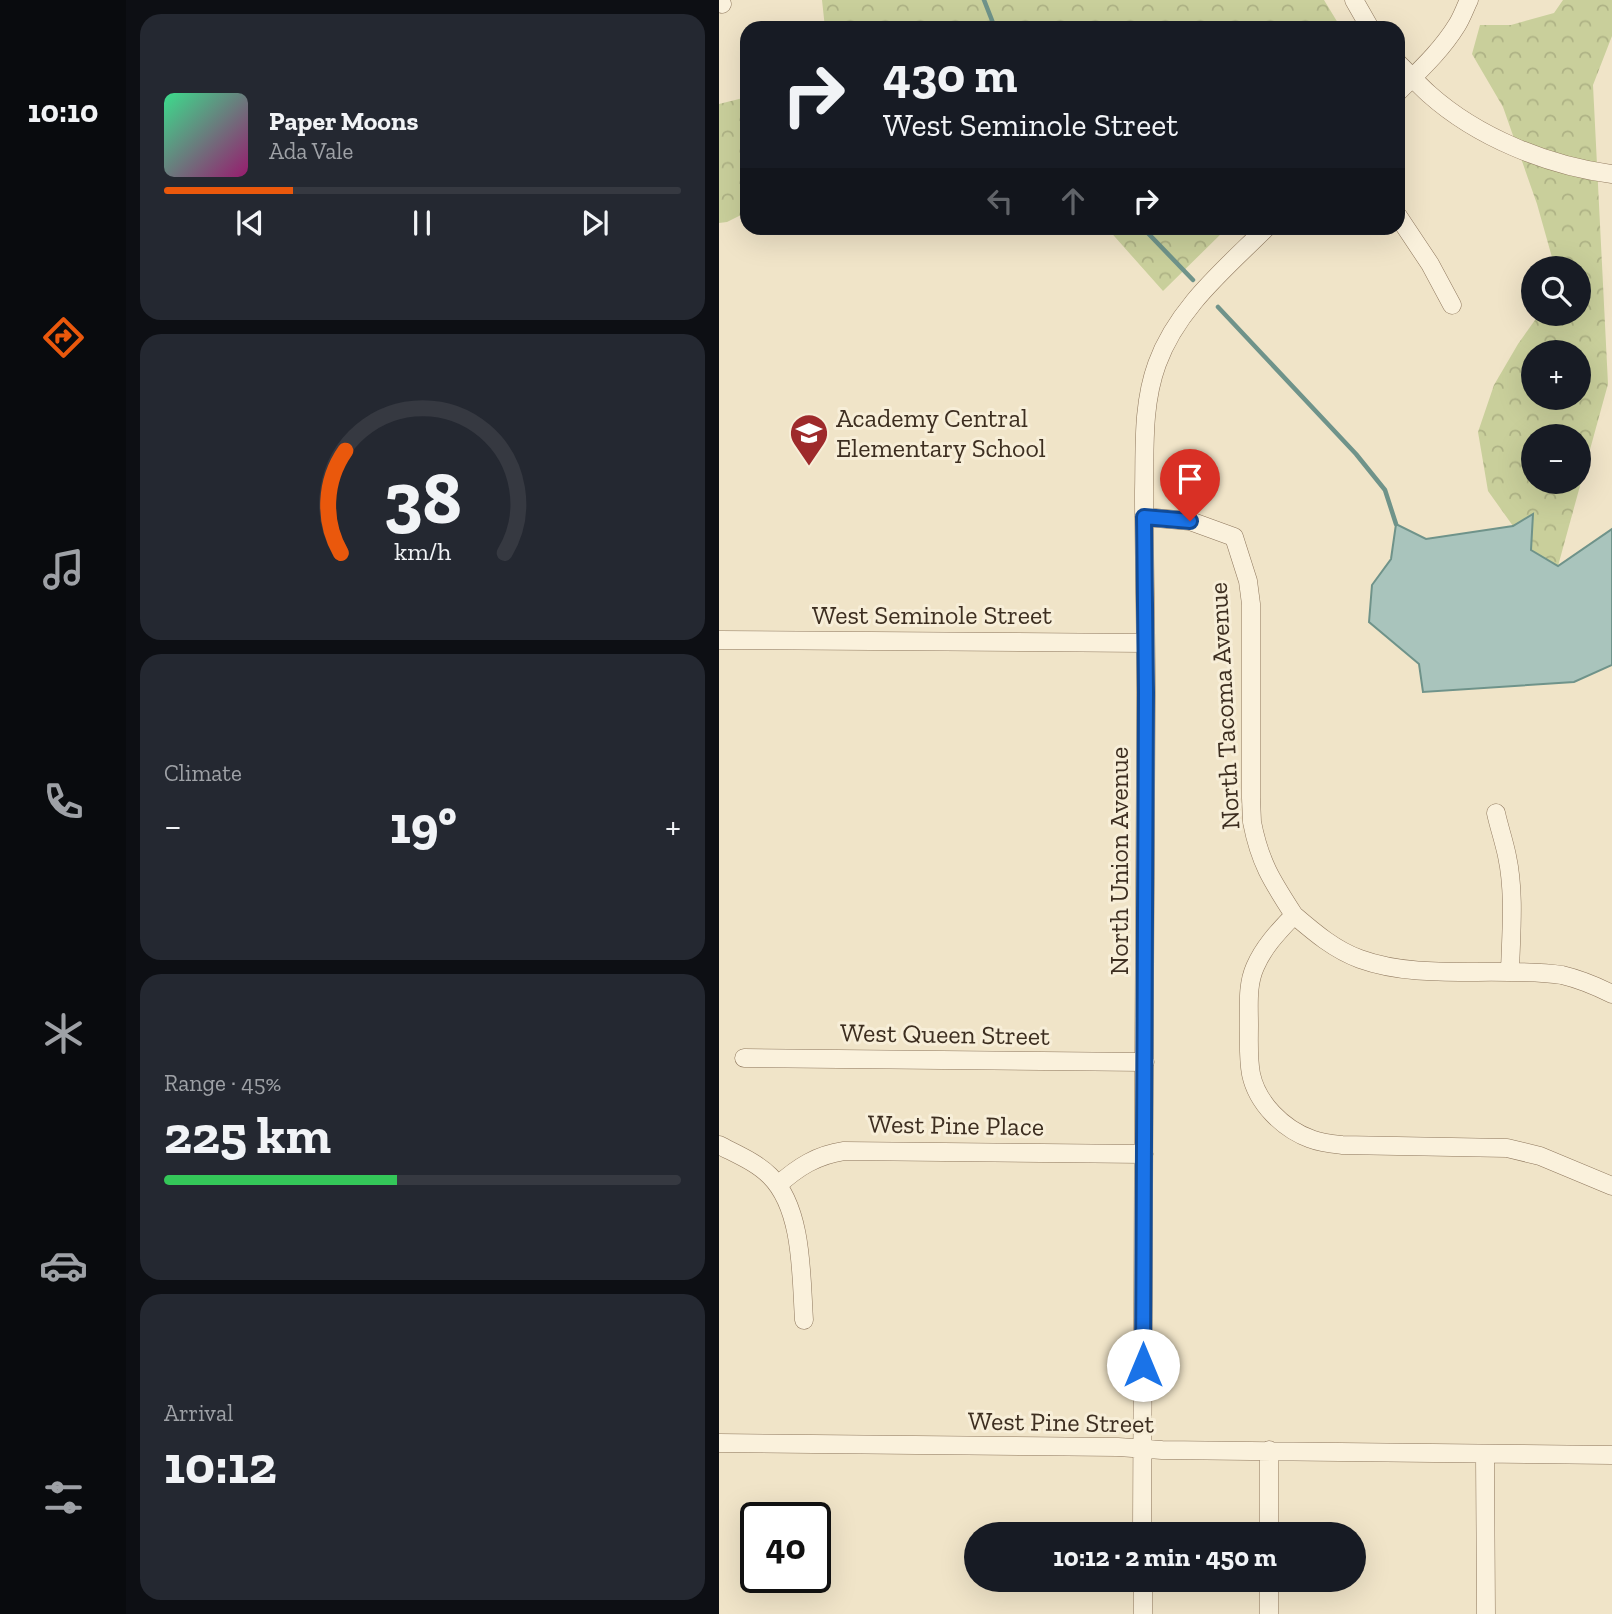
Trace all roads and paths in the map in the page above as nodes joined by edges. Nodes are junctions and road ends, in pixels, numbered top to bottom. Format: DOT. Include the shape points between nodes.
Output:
graph roads {
  1 [pos="1354,0"];
  2 [pos="1469,0"];
  3 [pos="1366,21"];
  4 [pos="1405,70"];
  5 [pos="1412,78"];
  6 [pos="1405,85"];
  7 [pos="1612,174"];
  8 [pos="1405,226"];
  9 [pos="1259,235"];
  10 [pos="1452,305"];
  11 [pos="1144,517"];
  12 [pos="719,640"];
  13 [pos="1145,643"];
  14 [pos="1496,813"];
  15 [pos="1294,915"];
  16 [pos="1510,972"];
  17 [pos="1612,994"];
  18 [pos="744,1058"];
  19 [pos="1145,1062"];
  20 [pos="719,1145"];
  21 [pos="1144,1154"];
  22 [pos="778,1185"];
  23 [pos="1612,1186"];
  24 [pos="804,1320"];
  25 [pos="719,1443"];
  26 [pos="1142,1449"];
  27 [pos="1269,1450"];
  28 [pos="1485,1454"];
  29 [pos="1612,1455"];
  30 [pos="1143,1522"];
  31 [pos="1269,1522"];
  32 [pos="1143,1592"];
  33 [pos="1269,1592"];
  34 [pos="1143,1614"];
  35 [pos="1269,1614"];
  36 [pos="1486,1614"];
  1 -- 3 [label="street"];
  2 -- 5 [label="street" via="1448,39"];
  4 -- 5 [label="street"];
  5 -- 6 [label="street"];
  5 -- 7 [label="street" via="1430,96 1500,141 1548,160"];
  8 -- 10 [label="street"];
  9 -- 11 [label="street, North Union Avenue" via="1185,312 1157,363 1146,416"];
  11 -- 13 [label="street, North Union Avenue"];
  11 -- 15 [label="street, North Tacoma Avenue" via="1190,521 1234,537 1251,604 1252,822 1265,869"];
  12 -- 13 [label="street, West Seminole Street"];
  13 -- 19 [label="street, North Union Avenue"];
  14 -- 16 [label="street" via="1509,869"];
  15 -- 16 [label="street, North Tacoma Avenue" via="1335,947 1376,964 1410,970"];
  15 -- 23 [label="street" via="1262,953 1249,987 1249,1061 1254,1083 1281,1122 1318,1142 1342,1145 1507,1148 1540,1156"];
  16 -- 17 [label="street, North Tacoma Avenue" via="1560,975"];
  18 -- 19 [label="street, West Queen Street"];
  19 -- 21 [label="street, North Union Avenue"];
  20 -- 22 [label="street" via="752,1162"];
  21 -- 22 [label="street, West Pine Place" via="844,1151 806,1163"];
  21 -- 26 [label="street, North Union Avenue"];
  22 -- 24 [label="street" via="794,1222"];
  25 -- 26 [label="street, West Pine Street"];
  26 -- 27 [label="street, West Pine Street"];
  26 -- 30 [label="street, North Union Avenue"];
  27 -- 28 [label="street, West Pine Street"];
  27 -- 31 [label="street"];
  28 -- 29 [label="street, West Pine Street"];
  28 -- 36 [label="street"];
  32 -- 34 [label="street"];
  33 -- 35 [label="street"];
}
